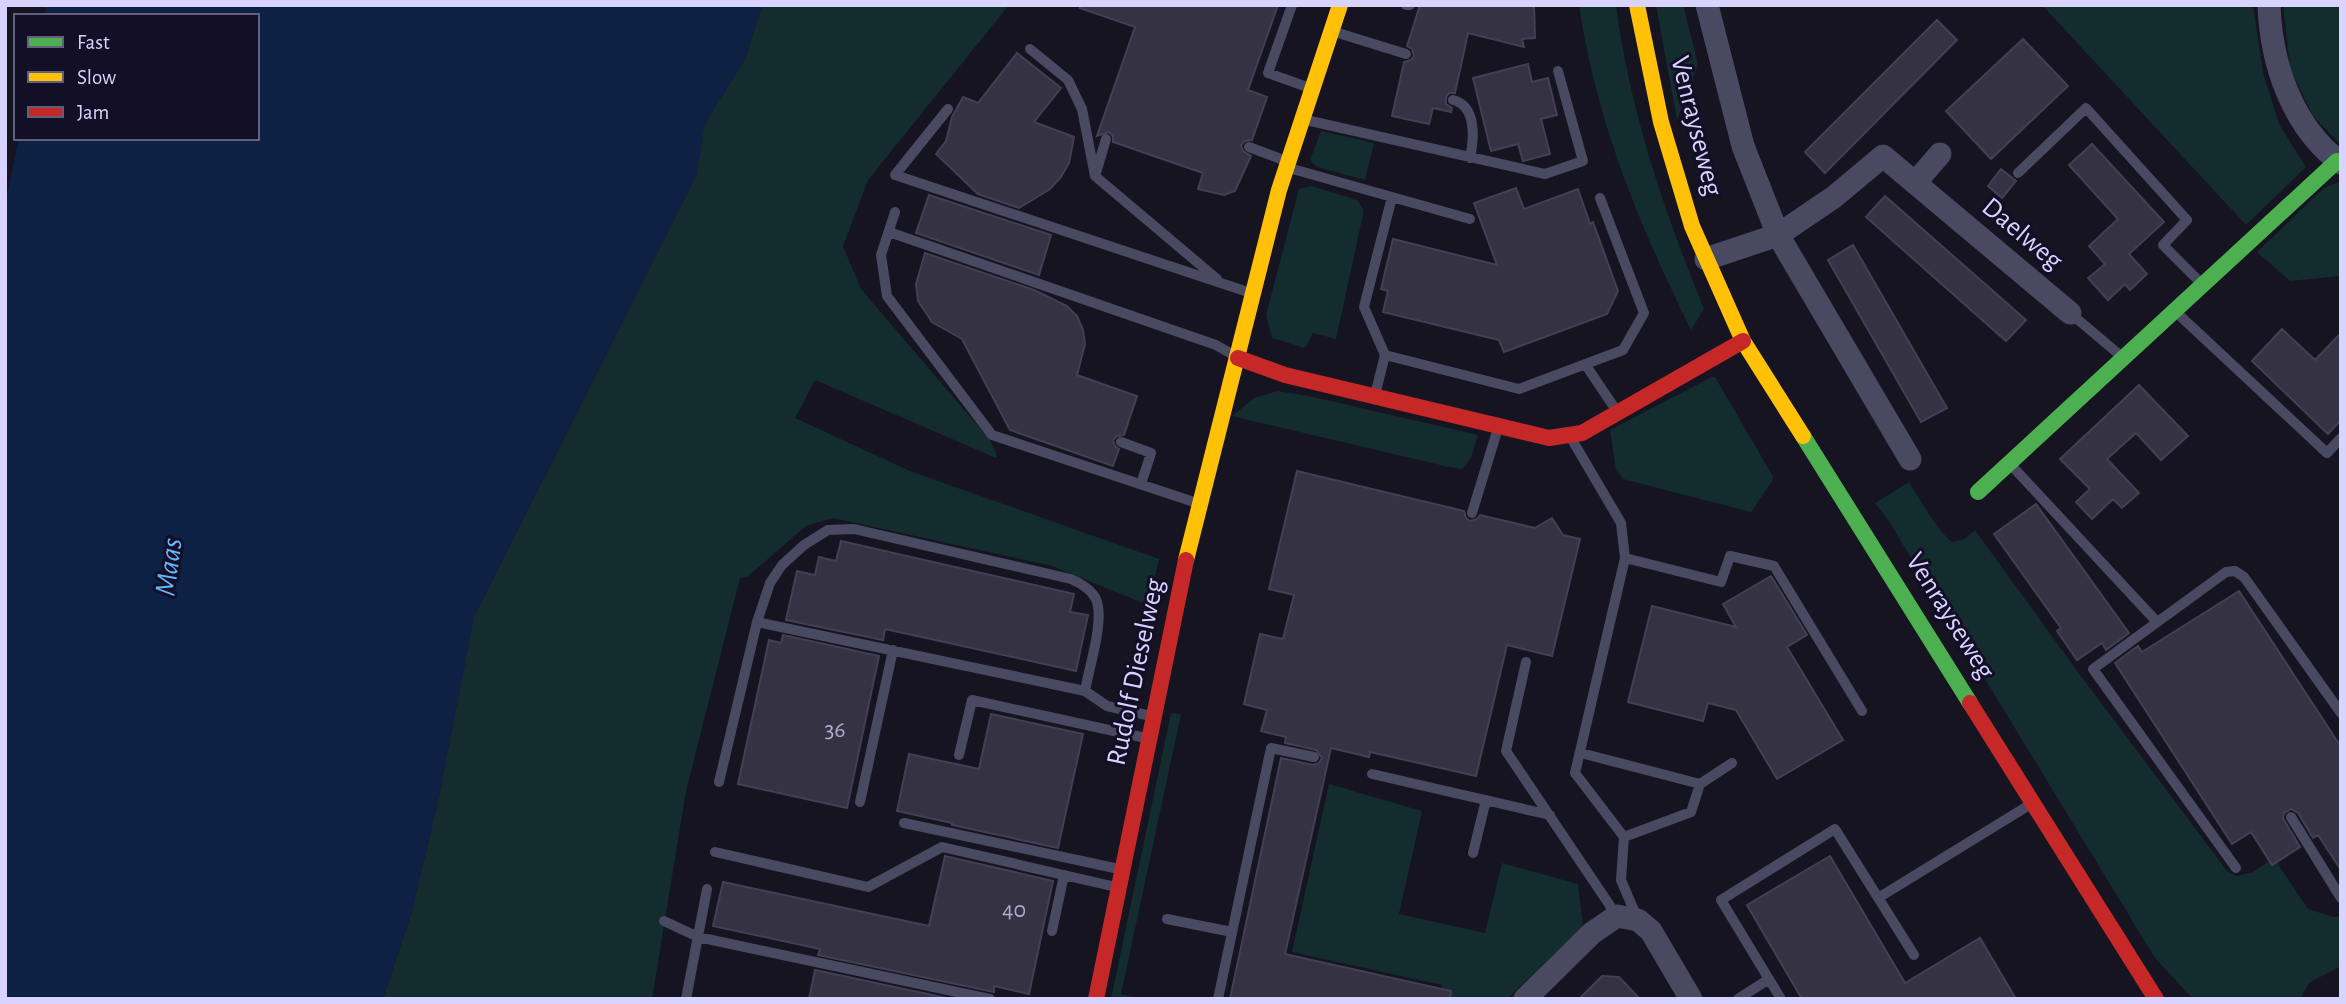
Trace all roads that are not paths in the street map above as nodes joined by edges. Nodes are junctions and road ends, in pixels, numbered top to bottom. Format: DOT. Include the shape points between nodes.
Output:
graph roads {
  1 [pos="1292,5"];
  2 [pos="1340,5"];
  3 [pos="1637,5"];
  4 [pos="1707,5"];
  5 [pos="2269,5"];
  6 [pos="1331,31"];
  7 [pos="1030,49"];
  8 [pos="1406,54"];
  9 [pos="1558,71"];
  10 [pos="1312,89"];
  11 [pos="1453,100"];
  12 [pos="948,109"];
  13 [pos="1302,119"];
  14 [pos="1106,139"];
  15 [pos="1250,147"];
  16 [pos="1940,154"];
  17 [pos="1470,158"];
  18 [pos="2339,162"];
  19 [pos="1287,164"];
  20 [pos="2018,173"];
  21 [pos="1095,176"];
  22 [pos="1915,183"];
  23 [pos="1392,197"];
  24 [pos="1600,198"];
  25 [pos="895,212"];
  26 [pos="1470,219"];
  27 [pos="889,232"];
  28 [pos="1778,234"];
  29 [pos="1706,258"];
  30 [pos="1222,283"];
  31 [pos="2203,285"];
  32 [pos="1254,294"];
  33 [pos="2175,311"];
  34 [pos="2070,313"];
  35 [pos="1743,341"];
  36 [pos="1385,355"];
  37 [pos="1238,358"];
  38 [pos="2123,358"];
  39 [pos="1585,364"];
  40 [pos="1375,396"];
  41 [pos="1618,412"];
  42 [pos="1499,425"];
  43 [pos="1569,435"];
  44 [pos="2341,438"];
  45 [pos="1121,442"];
  46 [pos="1910,459"];
  47 [pos="2009,463"];
  48 [pos="1141,484"];
  49 [pos="1978,492"];
  50 [pos="1200,504"];
  51 [pos="1472,513"];
  52 [pos="1625,558"];
  53 [pos="757,622"];
  54 [pos="2157,622"];
  55 [pos="893,650"];
  56 [pos="1526,662"];
  57 [pos="1085,691"];
  58 [pos="1862,711"];
  59 [pos="2341,713"];
  60 [pos="1154,716"];
  61 [pos="1149,739"];
  62 [pos="1581,753"];
  63 [pos="960,755"];
  64 [pos="1314,757"];
  65 [pos="1732,763"];
  66 [pos="1371,774"];
  67 [pos="719,782"];
  68 [pos="1700,784"];
  69 [pos="1486,800"];
  70 [pos="860,802"];
  71 [pos="2033,803"];
  72 [pos="1550,816"];
  73 [pos="2291,817"];
  74 [pos="904,823"];
  75 [pos="1625,837"];
  76 [pos="715,852"];
  77 [pos="1474,853"];
  78 [pos="2236,868"];
  79 [pos="1122,870"];
  80 [pos="1064,875"];
  81 [pos="1119,887"];
  82 [pos="707,889"];
  83 [pos="1878,898"];
  84 [pos="2341,898"];
  85 [pos="1628,918"];
  86 [pos="1167,919"];
  87 [pos="664,921"];
  88 [pos="1052,931"];
  89 [pos="1232,932"];
  90 [pos="698,937"];
  91 [pos="1914,955"];
  92 [pos="1769,979"];
  93 [pos="686,999"];
  94 [pos="990,999"];
  95 [pos="1096,999"];
  96 [pos="1218,999"];
  97 [pos="1525,999"];
  98 [pos="1691,999"];
  99 [pos="1738,999"];
  100 [pos="1782,999"];
  101 [pos="2156,999"];
  1 -- 10 [label="lane" via="1268,73"];
  2 -- 6 [label="street, Rudolf Dieselweg"];
  3 -- 29 [label="street, Venrayseweg" via="1661,122"];
  4 -- 28 [label="street, Venrayseweg" via="1743,146"];
  5 -- 18 [label="street" via="2279,72 2303,123"];
  6 -- 8 [label="lane"];
  6 -- 10 [label="street, Rudolf Dieselweg"];
  7 -- 21 [label="lane" via="1068,80 1082,108"];
  9 -- 17 [label="lane" via="1583,160 1545,174"];
  10 -- 13 [label="street, Rudolf Dieselweg"];
  11 -- 17 [label="lane" via="1466,108 1474,137"];
  12 -- 30 [label="lane" via="895,175"];
  13 -- 17 [label="lane"];
  13 -- 19 [label="street, Rudolf Dieselweg"];
  14 -- 21 [label="lane"];
  15 -- 19 [label="lane"];
  16 -- 22 [label="street"];
  18 -- 31 [label="street"];
  19 -- 23 [label="lane"];
  19 -- 32 [label="street, Rudolf Dieselweg"];
  20 -- 31 [label="lane" via="2086,108 2187,220 2163,244"];
  21 -- 30 [label="lane"];
  22 -- 28 [label="street, Daelweg" via="1883,156 1834,197"];
  22 -- 34 [label="street, Daelweg"];
  23 -- 26 [label="lane"];
  23 -- 36 [label="lane" via="1364,307"];
  24 -- 39 [label="lane" via="1644,313 1623,350"];
  25 -- 27 [label="lane"];
  27 -- 37 [label="lane" via="1216,345"];
  27 -- 48 [label="lane" via="881,255 887,296 992,435"];
  28 -- 29 [label="street"];
  28 -- 46 [label="street, Venrayseweg"];
  29 -- 35 [label="street, Venrayseweg"];
  30 -- 32 [label="lane"];
  31 -- 33 [label="street"];
  32 -- 37 [label="street, Rudolf Dieselweg"];
  33 -- 38 [label="street"];
  33 -- 44 [label="lane" via="2327,453"];
  34 -- 38 [label="lane, Daelweg"];
  35 -- 41 [label="street"];
  35 -- 71 [label="street, Venrayseweg"];
  36 -- 39 [label="lane" via="1519,389"];
  36 -- 40 [label="lane"];
  37 -- 40 [label="street"];
  37 -- 50 [label="street, Rudolf Dieselweg"];
  38 -- 47 [label="street"];
  39 -- 41 [label="lane"];
  40 -- 42 [label="street"];
  41 -- 43 [label="street" via="1582,433"];
  42 -- 43 [label="street" via="1549,438"];
  42 -- 51 [label="lane"];
  43 -- 52 [label="lane" via="1621,523"];
  45 -- 48 [label="lane" via="1150,453"];
  47 -- 49 [label="street"];
  47 -- 54 [label="lane"];
  48 -- 50 [label="lane"];
  50 -- 60 [label="street, Rudolf Dieselweg"];
  52 -- 58 [label="lane" via="1721,582 1730,556 1774,566"];
  52 -- 62 [label="lane"];
  53 -- 55 [label="lane"];
  53 -- 57 [label="lane" via="770,583 782,565 828,530 854,529 1082,583 1095,596 1100,613"];
  53 -- 67 [label="lane"];
  54 -- 59 [label="lane" via="2226,572 2235,571 2244,577"];
  54 -- 78 [label="lane" via="2093,669"];
  55 -- 57 [label="lane"];
  55 -- 70 [label="lane"];
  56 -- 72 [label="lane" via="1506,751"];
  57 -- 60 [label="lane" via="1107,706"];
  60 -- 61 [label="street, Rudolf Dieselweg"];
  61 -- 63 [label="lane" via="972,699"];
  61 -- 79 [label="street, Rudolf Dieselweg"];
  62 -- 68 [label="lane"];
  62 -- 75 [label="lane" via="1575,774"];
  64 -- 89 [label="lane" via="1271,748"];
  65 -- 68 [label="lane"];
  66 -- 69 [label="lane"];
  68 -- 75 [label="lane" via="1691,811"];
  69 -- 72 [label="lane"];
  69 -- 77 [label="lane"];
  71 -- 83 [label="lane"];
  71 -- 101 [label="street, Venrayseweg"];
  72 -- 85 [label="lane"];
  73 -- 84 [label="lane"];
  74 -- 79 [label="lane"];
  75 -- 85 [label="lane" via="1621,880"];
  76 -- 80 [label="lane" via="868,887 942,847"];
  79 -- 81 [label="street, Rudolf Dieselweg"];
  80 -- 81 [label="lane"];
  80 -- 88 [label="lane"];
  81 -- 95 [label="street, Rudolf Dieselweg"];
  82 -- 90 [label="lane"];
  83 -- 91 [label="lane"];
  83 -- 92 [label="lane" via="1835,829 1721,900"];
  85 -- 97 [label="street" via="1592,933"];
  85 -- 98 [label="street" via="1651,932"];
  86 -- 89 [label="lane"];
  87 -- 90 [label="lane"];
  89 -- 96 [label="lane"];
  90 -- 93 [label="lane"];
  90 -- 94 [label="lane"];
  92 -- 99 [label="lane"];
  92 -- 100 [label="lane"];
}
